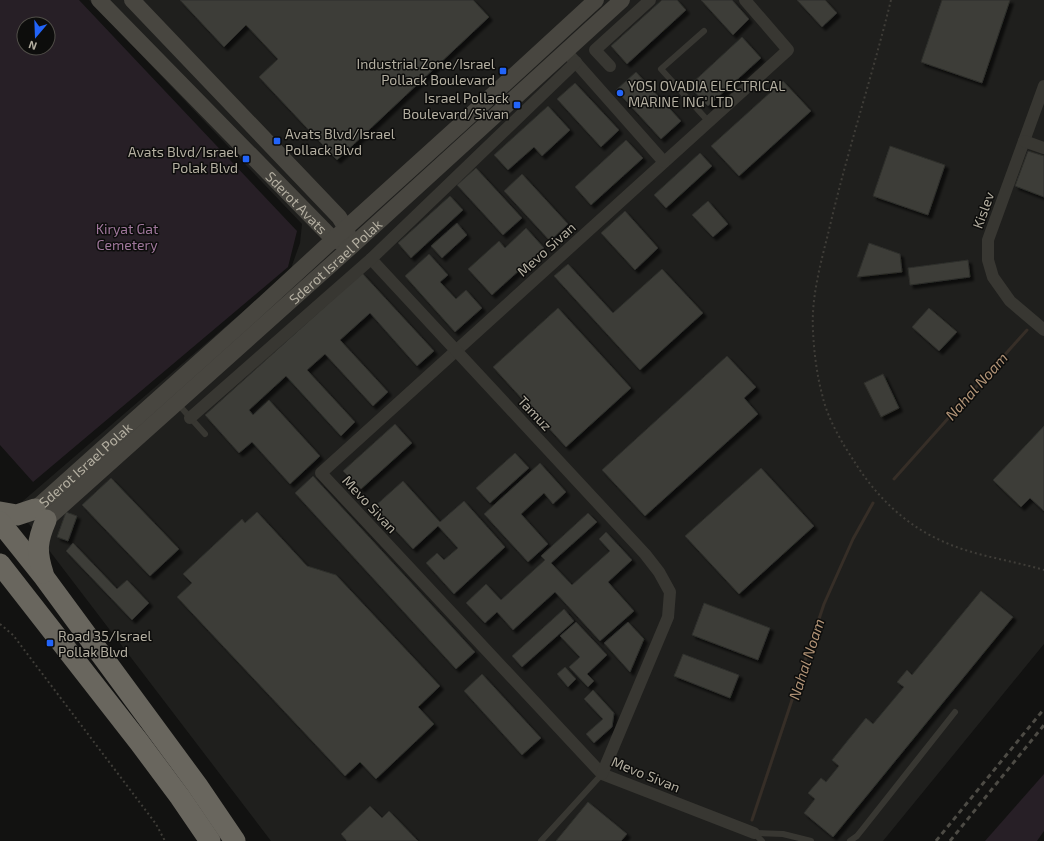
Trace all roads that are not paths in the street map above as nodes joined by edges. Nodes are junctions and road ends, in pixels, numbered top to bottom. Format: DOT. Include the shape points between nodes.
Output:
graph roads {
  1 [pos="99,0"];
  2 [pos="132,0"];
  3 [pos="596,0"];
  4 [pos="622,0"];
  5 [pos="650,0"];
  6 [pos="745,0"];
  7 [pos="704,31"];
  8 [pos="554,39"];
  9 [pos="571,57"];
  10 [pos="610,66"];
  11 [pos="1044,86"];
  12 [pos="709,122"];
  13 [pos="1024,141"];
  14 [pos="1044,148"];
  15 [pos="664,162"];
  16 [pos="346,228"];
  17 [pos="329,235"];
  18 [pos="352,246"];
  19 [pos="371,259"];
  20 [pos="1044,330"];
  21 [pos="456,351"];
  22 [pos="166,391"];
  23 [pos="177,403"];
  24 [pos="190,418"];
  25 [pos="205,434"];
  26 [pos="0,512"];
  27 [pos="40,515"];
  28 [pos="0,522"];
  29 [pos="4,571"];
  30 [pos="44,577"];
  31 [pos="955,712"];
  32 [pos="602,774"];
  33 [pos="758,837"];
  34 [pos="210,841"];
  35 [pos="235,841"];
  36 [pos="541,841"];
  37 [pos="811,841"];
  38 [pos="850,841"];
  1 -- 17 [label="street, Sderot Avats"];
  2 -- 16 [label="street, Sderot Avats"];
  3 -- 8 [label="street, Sderot Israel Polak"];
  4 -- 9 [label="street, Sderot Israel Polak"];
  5 -- 10 [label="street" via="595,50"];
  6 -- 12 [label="street, Mevo Sivan" via="788,50"];
  7 -- 12 [label="lane" via="661,69"];
  8 -- 9 [label="street"];
  8 -- 16 [label="street, Sderot Israel Polak"];
  9 -- 15 [label="street"];
  9 -- 18 [label="street, Sderot Israel Polak"];
  9 -- 19 [label="street"];
  11 -- 13 [label="street, Kislev"];
  12 -- 15 [label="street, Mevo Sivan"];
  13 -- 14 [label="street"];
  13 -- 20 [label="street, Kislev" via="988,240 988,260 993,277 1010,301"];
  15 -- 21 [label="street, Mevo Sivan"];
  16 -- 17 [label="street, Sderot Israel Polak"];
  16 -- 18 [label="street, Sderot Avats"];
  17 -- 18 [label="street, Sderot Avats"];
  17 -- 22 [label="street, Sderot Israel Polak" via="322,251"];
  18 -- 23 [label="street, Sderot Israel Polak"];
  19 -- 21 [label="street, Tamuz"];
  19 -- 24 [label="street"];
  21 -- 32 [label="street, Tamuz" via="645,554 670,592 668,617"];
  21 -- 32 [label="street, Mevo Sivan" via="322,473"];
  22 -- 23 [label="lane"];
  22 -- 27 [label="street, Sderot Israel Polak"];
  23 -- 24 [label="lane"];
  23 -- 27 [label="street, Sderot Israel Polak"];
  24 -- 25 [label="lane"];
  26 -- 27 [label="highway"];
  27 -- 30 [label="highway" via="38,554"];
  28 -- 30 [label="highway"];
  29 -- 34 [label="highway" via="139,742"];
  30 -- 35 [label="highway" via="197,785"];
  31 -- 38 [label="lane" via="866,826"];
  32 -- 33 [label="street, Mevo Sivan"];
  32 -- 36 [label="lane"];
  33 -- 37 [label="lane" via="783,834"];
}
